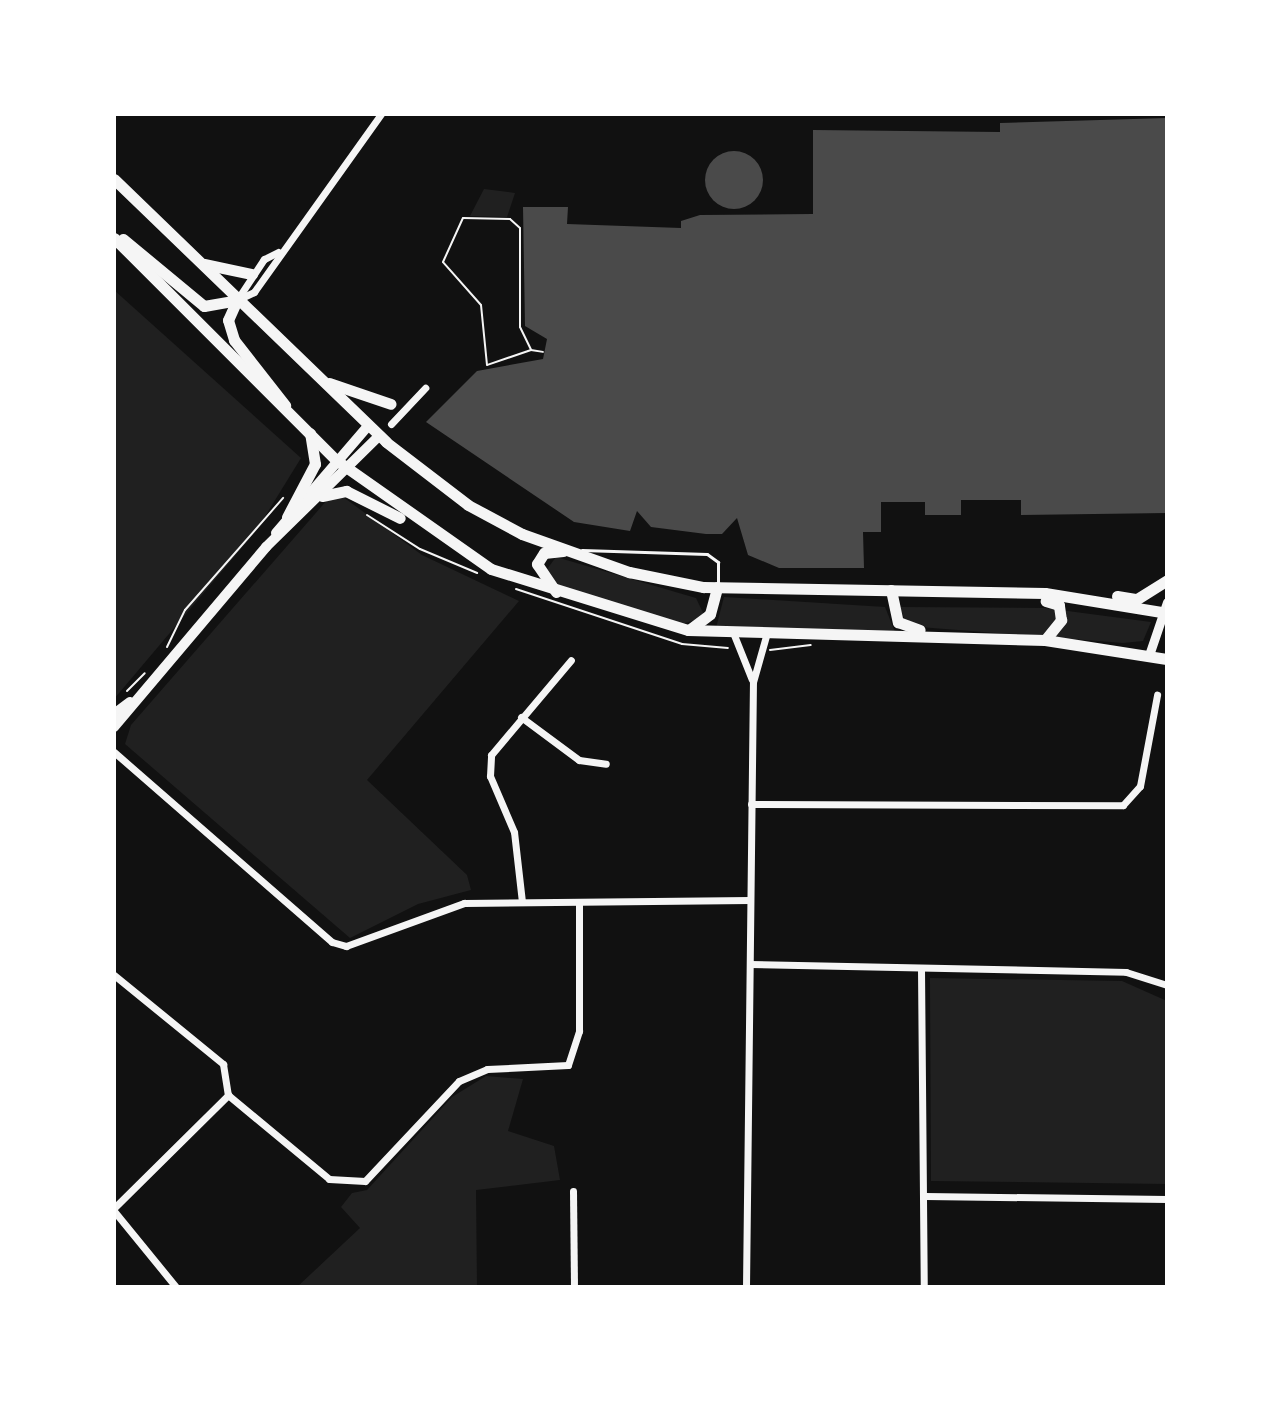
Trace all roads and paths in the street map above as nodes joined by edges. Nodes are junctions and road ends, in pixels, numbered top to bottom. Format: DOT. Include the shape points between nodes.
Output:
graph roads {
  1 [pos="381,114"];
  2 [pos="114,179"];
  3 [pos="114,232"];
  4 [pos="114,238"];
  5 [pos="278,252"];
  6 [pos="203,264"];
  7 [pos="252,274"];
  8 [pos="237,300"];
  9 [pos="531,350"];
  10 [pos="543,352"];
  11 [pos="321,380"];
  12 [pos="425,388"];
  13 [pos="391,404"];
  14 [pos="287,409"];
  15 [pos="391,424"];
  16 [pos="368,426"];
  17 [pos="310,432"];
  18 [pos="379,436"];
  19 [pos="336,460"];
  20 [pos="348,469"];
  21 [pos="289,490"];
  22 [pos="322,496"];
  23 [pos="287,517"];
  24 [pos="266,547"];
  25 [pos="455,550"];
  26 [pos="575,553"];
  27 [pos="1167,580"];
  28 [pos="717,587"];
  29 [pos="891,590"];
  30 [pos="556,593"];
  31 [pos="1015,593"];
  32 [pos="1166,609"];
  33 [pos="688,630"];
  34 [pos="734,635"];
  35 [pos="766,636"];
  36 [pos="975,638"];
  37 [pos="1045,640"];
  38 [pos="827,645"];
  39 [pos="165,651"];
  40 [pos="778,651"];
  41 [pos="1149,655"];
  42 [pos="1167,659"];
  43 [pos="571,660"];
  44 [pos="155,662"];
  45 [pos="753,682"];
  46 [pos="1157,695"];
  47 [pos="127,698"];
  48 [pos="114,714"];
  49 [pos="521,717"];
  50 [pos="114,727"];
  51 [pos="114,752"];
  52 [pos="606,764"];
  53 [pos="751,804"];
  54 [pos="750,900"];
  55 [pos="522,902"];
  56 [pos="579,903"];
  57 [pos="750,964"];
  58 [pos="921,969"];
  59 [pos="114,975"];
  60 [pos="1167,985"];
  61 [pos="228,1095"];
  62 [pos="573,1191"];
  63 [pos="925,1196"];
  64 [pos="1167,1199"];
  65 [pos="114,1210"];
  66 [pos="176,1287"];
  67 [pos="574,1287"];
  68 [pos="746,1287"];
  69 [pos="924,1287"];
  1 -- 5 [label="street"];
  2 -- 6 [label="highway"];
  3 -- 8 [label="highway" via="204,306"];
  4 -- 14 [label="highway"];
  5 -- 7 [label="street"];
  5 -- 8 [label="street" via="254,292"];
  6 -- 7 [label="highway"];
  6 -- 8 [label="highway"];
  7 -- 8 [label="street"];
  8 -- 11 [label="highway"];
  8 -- 14 [label="highway" via="228,320 234,340 278,387"];
  9 -- 9 [label="path" via="520,327 520,228 510,219 463,218 443,262 481,305 487,365"];
  9 -- 10 [label="path"];
  11 -- 13 [label="highway"];
  11 -- 16 [label="highway"];
  12 -- 15 [label="street"];
  14 -- 17 [label="highway"];
  16 -- 18 [label="highway"];
  16 -- 19 [label="main road"];
  17 -- 19 [label="highway"];
  17 -- 23 [label="highway" via="315,464"];
  18 -- 20 [label="main road"];
  18 -- 26 [label="highway" via="479,511"];
  19 -- 20 [label="highway"];
  19 -- 23 [label="main road"];
  20 -- 22 [label="main road"];
  20 -- 25 [label="highway"];
  21 -- 39 [label="path" via="185,610"];
  22 -- 24 [label="main road"];
  22 -- 25 [label="highway" via="346,491"];
  23 -- 24 [label="main road"];
  24 -- 47 [label="main road"];
  25 -- 30 [label="highway"];
  26 -- 28 [label="highway" via="629,572"];
  26 -- 28 [label="lane" via="707,554 718,562"];
  26 -- 30 [label="highway" via="550,552 538,560"];
  27 -- 31 [label="highway" via="1137,599 1025,587"];
  28 -- 29 [label="highway"];
  28 -- 33 [label="highway" via="710,614"];
  29 -- 31 [label="highway"];
  29 -- 36 [label="highway" via="906,629"];
  30 -- 33 [label="highway"];
  31 -- 32 [label="highway"];
  31 -- 37 [label="highway" via="1059,605 1058,628"];
  32 -- 41 [label="street"];
  33 -- 34 [label="highway"];
  34 -- 35 [label="highway"];
  34 -- 45 [label="street"];
  35 -- 36 [label="highway"];
  35 -- 45 [label="street"];
  36 -- 37 [label="highway"];
  37 -- 41 [label="highway"];
  38 -- 40 [label="path"];
  41 -- 42 [label="highway"];
  43 -- 49 [label="street"];
  44 -- 47 [label="path"];
  45 -- 53 [label="street"];
  46 -- 53 [label="street" via="1140,786 1123,805"];
  47 -- 48 [label="main road"];
  47 -- 50 [label="main road"];
  49 -- 52 [label="street" via="579,760"];
  49 -- 55 [label="street" via="491,755 490,776 514,832"];
  51 -- 55 [label="street" via="332,942 368,939 464,903"];
  53 -- 54 [label="street"];
  54 -- 56 [label="street"];
  54 -- 57 [label="street"];
  55 -- 56 [label="street"];
  56 -- 61 [label="street" via="579,1031 568,1065 487,1069 459,1081 365,1181 329,1179"];
  57 -- 58 [label="street"];
  57 -- 68 [label="street"];
  58 -- 60 [label="street" via="1126,972"];
  58 -- 63 [label="street"];
  59 -- 61 [label="street" via="223,1064"];
  61 -- 65 [label="street"];
  62 -- 67 [label="street"];
  63 -- 64 [label="street"];
  63 -- 69 [label="street"];
  65 -- 66 [label="street"];
}
